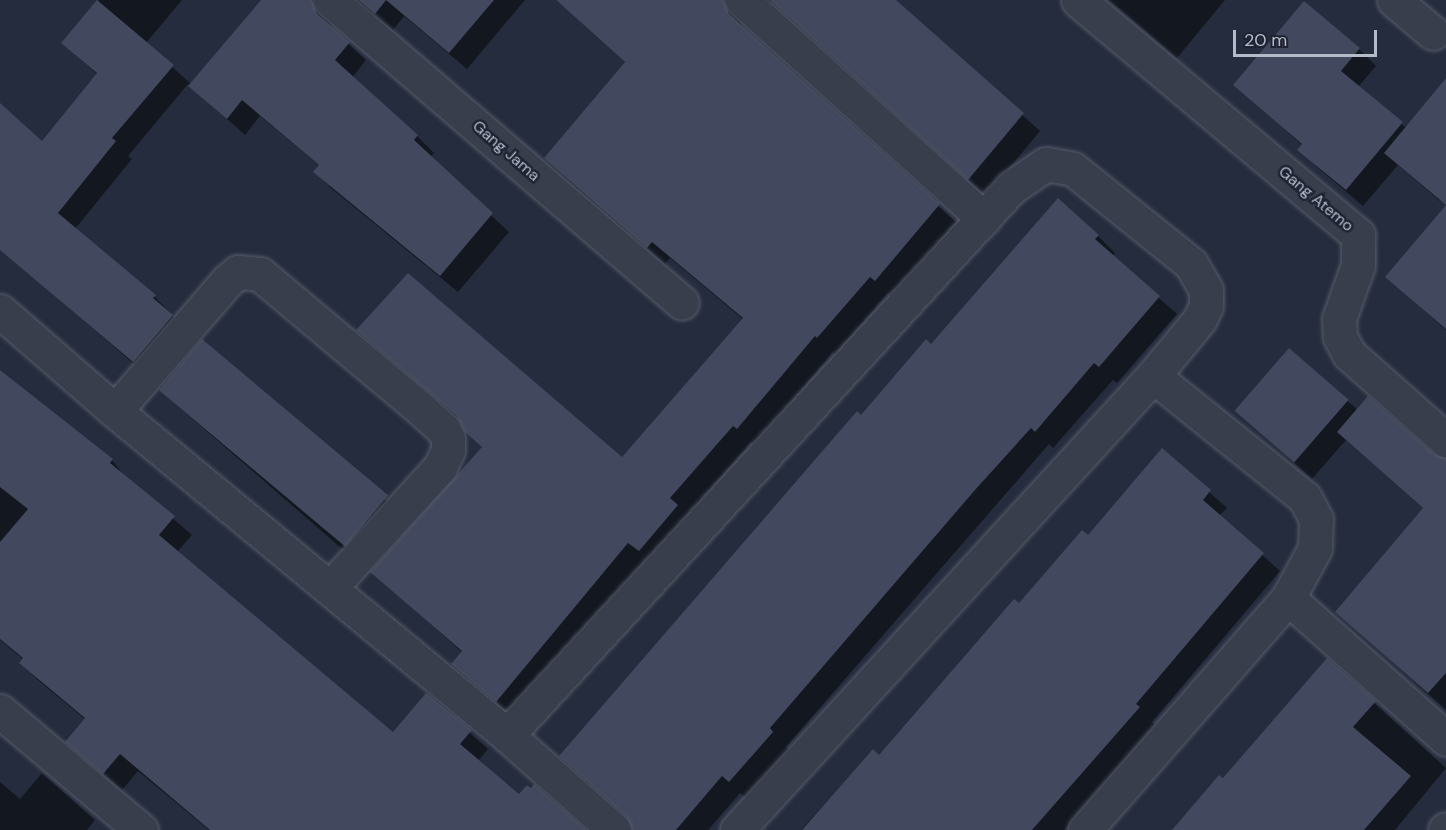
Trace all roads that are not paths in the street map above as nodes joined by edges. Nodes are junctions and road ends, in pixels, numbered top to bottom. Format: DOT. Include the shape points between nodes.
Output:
graph roads {
  1 [pos="330,0"];
  2 [pos="742,0"];
  3 [pos="1078,0"];
  4 [pos="1394,0"];
  5 [pos="1433,33"];
  6 [pos="984,219"];
  7 [pos="682,303"];
  8 [pos="0,311"];
  9 [pos="1153,376"];
  10 [pos="115,411"];
  11 [pos="1446,440"];
  12 [pos="330,588"];
  13 [pos="1288,598"];
  14 [pos="0,711"];
  15 [pos="507,735"];
  16 [pos="1446,739"];
  17 [pos="141,830"];
  18 [pos="614,830"];
  19 [pos="737,830"];
  20 [pos="1085,830"];
  1 -- 7 [label="street, Gang Jama"];
  2 -- 6 [label="street"];
  3 -- 11 [label="street, Gang Atemo" via="1358,235 1358,265 1339,319 1340,337 1349,354"];
  4 -- 5 [label="street"];
  6 -- 9 [label="street" via="1028,173 1046,164 1058,164 1073,169 1191,264 1206,290 1206,306 1194,328"];
  6 -- 15 [label="street"];
  8 -- 10 [label="street"];
  9 -- 13 [label="street" via="1305,498 1316,519 1315,548"];
  9 -- 19 [label="street"];
  10 -- 12 [label="street"];
  10 -- 12 [label="street" via="228,280 238,272 260,274 423,411 444,430 448,439 448,450 440,467"];
  12 -- 15 [label="street"];
  13 -- 16 [label="street"];
  13 -- 20 [label="street"];
  14 -- 17 [label="street"];
  15 -- 18 [label="street"];
}
